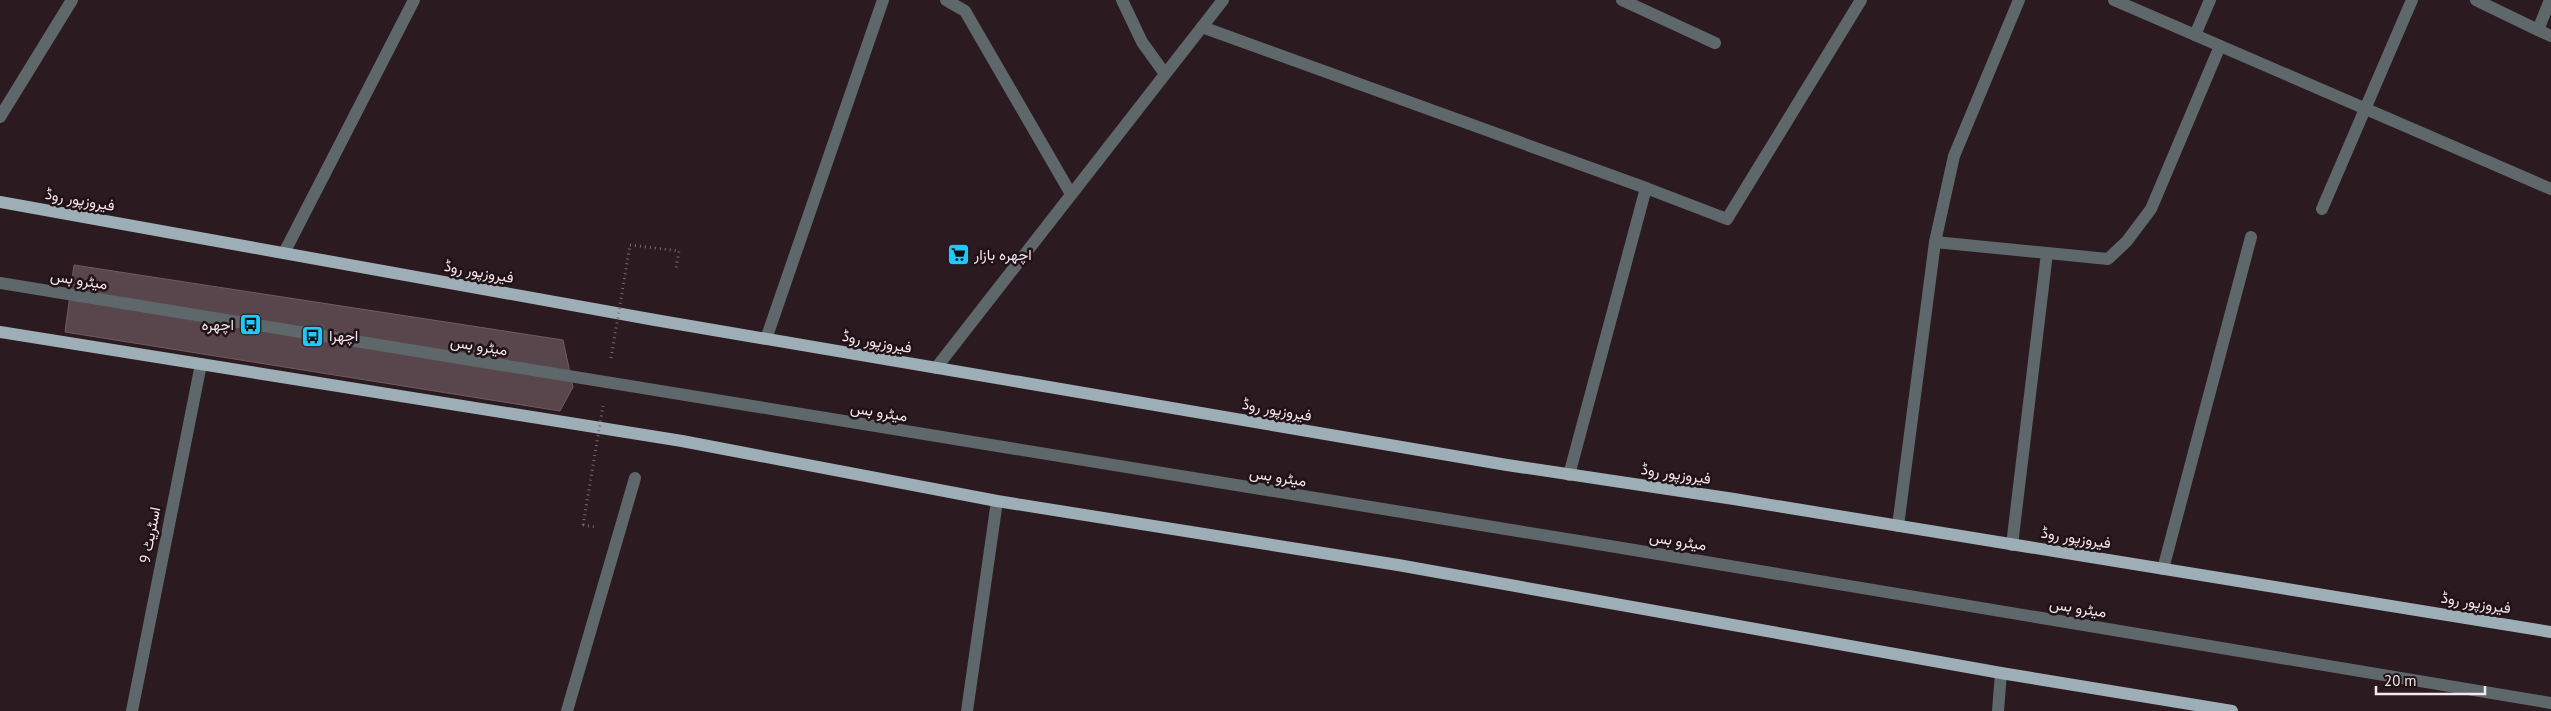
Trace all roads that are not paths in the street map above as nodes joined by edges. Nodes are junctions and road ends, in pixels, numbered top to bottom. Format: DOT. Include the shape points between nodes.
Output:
graph roads {
  1 [pos="72,0"];
  2 [pos="414,0"];
  3 [pos="883,0"];
  4 [pos="946,0"];
  5 [pos="1122,0"];
  6 [pos="1223,0"];
  7 [pos="1622,0"];
  8 [pos="1861,0"];
  9 [pos="2019,0"];
  10 [pos="2114,0"];
  11 [pos="2210,0"];
  12 [pos="2412,0"];
  13 [pos="2476,0"];
  14 [pos="2550,0"];
  15 [pos="967,5"];
  16 [pos="1202,27"];
  17 [pos="2538,30"];
  18 [pos="2195,35"];
  19 [pos="2551,36"];
  20 [pos="1715,43"];
  21 [pos="2220,46"];
  22 [pos="1165,74"];
  23 [pos="2364,108"];
  24 [pos="0,117"];
  25 [pos="1646,188"];
  26 [pos="2551,189"];
  27 [pos="1070,194"];
  28 [pos="0,202"];
  29 [pos="2322,209"];
  30 [pos="2251,237"];
  31 [pos="1935,242"];
  32 [pos="284,253"];
  33 [pos="2047,253"];
  34 [pos="0,284"];
  35 [pos="0,332"];
  36 [pos="766,339"];
  37 [pos="201,364"];
  38 [pos="936,368"];
  39 [pos="1569,475"];
  40 [pos="635,478"];
  41 [pos="997,501"];
  42 [pos="1898,526"];
  43 [pos="2012,544"];
  44 [pos="2163,569"];
  45 [pos="2551,632"];
  46 [pos="2001,673"];
  47 [pos="2551,703"];
  48 [pos="132,711"];
  49 [pos="567,711"];
  50 [pos="967,711"];
  51 [pos="1998,711"];
  52 [pos="2232,711"];
  1 -- 24 [label="street"];
  2 -- 32 [label="street"];
  3 -- 36 [label="street"];
  4 -- 15 [label="street"];
  5 -- 22 [label="street" via="1142,42"];
  6 -- 16 [label="street"];
  7 -- 20 [label="street"];
  8 -- 25 [label="street" via="1727,219"];
  9 -- 31 [label="street" via="1954,156"];
  10 -- 18 [label="street"];
  11 -- 18 [label="street"];
  12 -- 23 [label="street"];
  13 -- 17 [label="street"];
  14 -- 17 [label="street"];
  15 -- 27 [label="street"];
  16 -- 22 [label="street"];
  16 -- 25 [label="street"];
  17 -- 19 [label="street"];
  18 -- 21 [label="street"];
  21 -- 23 [label="street"];
  21 -- 33 [label="street" via="2151,209 2127,241 2108,259"];
  22 -- 27 [label="street"];
  23 -- 26 [label="street"];
  23 -- 29 [label="street"];
  25 -- 39 [label="street"];
  27 -- 38 [label="street"];
  28 -- 32 [label="main road, فیروزپور روڈ"];
  30 -- 44 [label="street"];
  31 -- 33 [label="street"];
  31 -- 42 [label="street"];
  32 -- 36 [label="main road, فیروزپور روڈ"];
  33 -- 43 [label="street"];
  34 -- 47 [label="street, میٹرو بس, bridge"];
  35 -- 37 [label="main road"];
  36 -- 38 [label="main road, فیروزپور روڈ"];
  37 -- 41 [label="main road" via="682,441"];
  37 -- 48 [label="street, اسٹریٹ 9"];
  38 -- 39 [label="main road, فیروزپور روڈ"];
  39 -- 42 [label="main road, فیروزپور روڈ"];
  40 -- 49 [label="street"];
  41 -- 46 [label="main road" via="1408,567"];
  41 -- 50 [label="street"];
  42 -- 43 [label="main road, فیروزپور روڈ"];
  43 -- 44 [label="main road, فیروزپور روڈ"];
  44 -- 45 [label="main road, فیروزپور روڈ"];
  46 -- 51 [label="street"];
  46 -- 52 [label="main road"];
}
